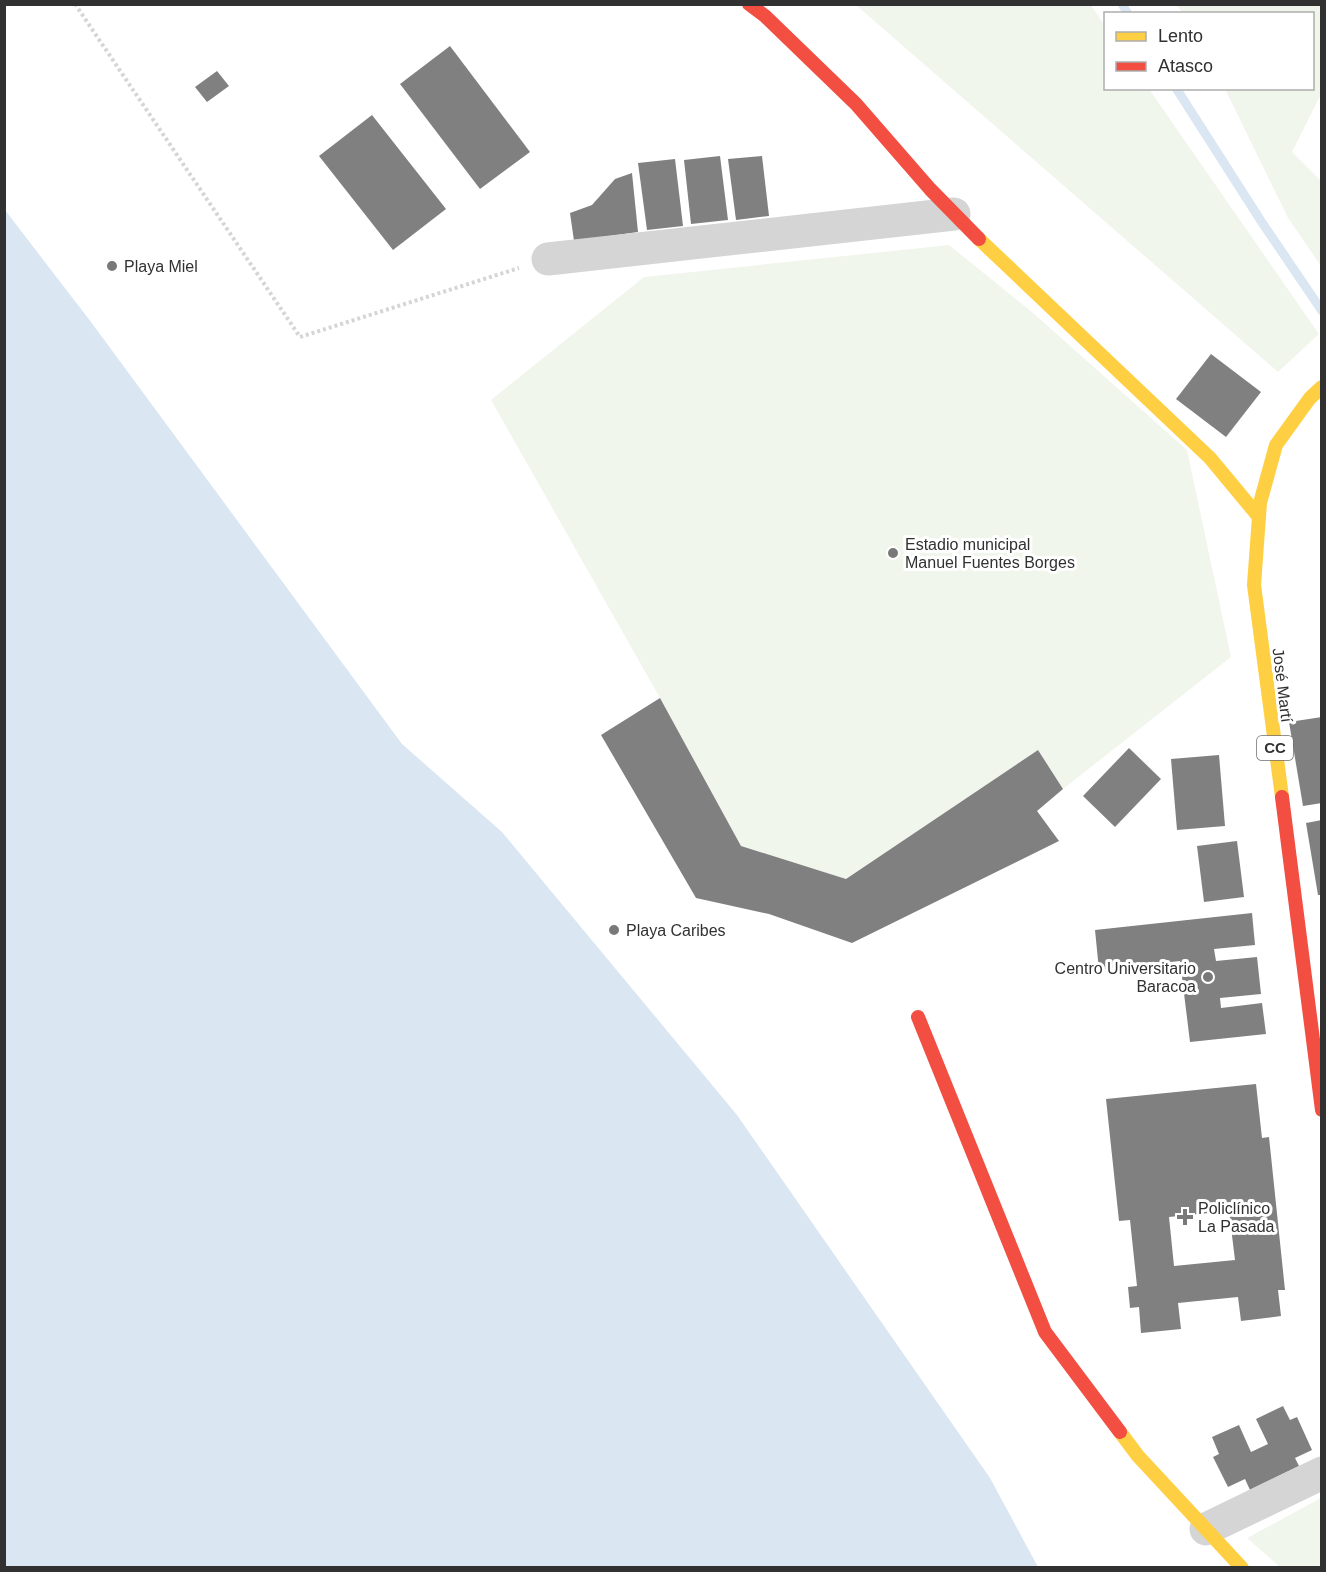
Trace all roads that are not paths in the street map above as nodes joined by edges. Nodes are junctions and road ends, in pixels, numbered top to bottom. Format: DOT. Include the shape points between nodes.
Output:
graph roads {
  1 [pos="749,4"];
  2 [pos="954,214"];
  3 [pos="548,259"];
  4 [pos="1322,387"];
  5 [pos="1259,517"];
  6 [pos="918,1017"];
  7 [pos="1322,1110"];
  8 [pos="1322,1473"];
  9 [pos="1206,1529"];
  10 [pos="1242,1568"];
  1 -- 2 [label="street" via="856,104"];
  2 -- 3 [label="street"];
  2 -- 5 [label="street" via="1210,458"];
  4 -- 5 [label="street, José Martí / CC" via="1276,445"];
  5 -- 7 [label="street, José Martí / CC" via="1254,585"];
  6 -- 9 [label="street" via="1045,1332 1138,1456"];
  8 -- 9 [label="street"];
  9 -- 10 [label="street"];
}
